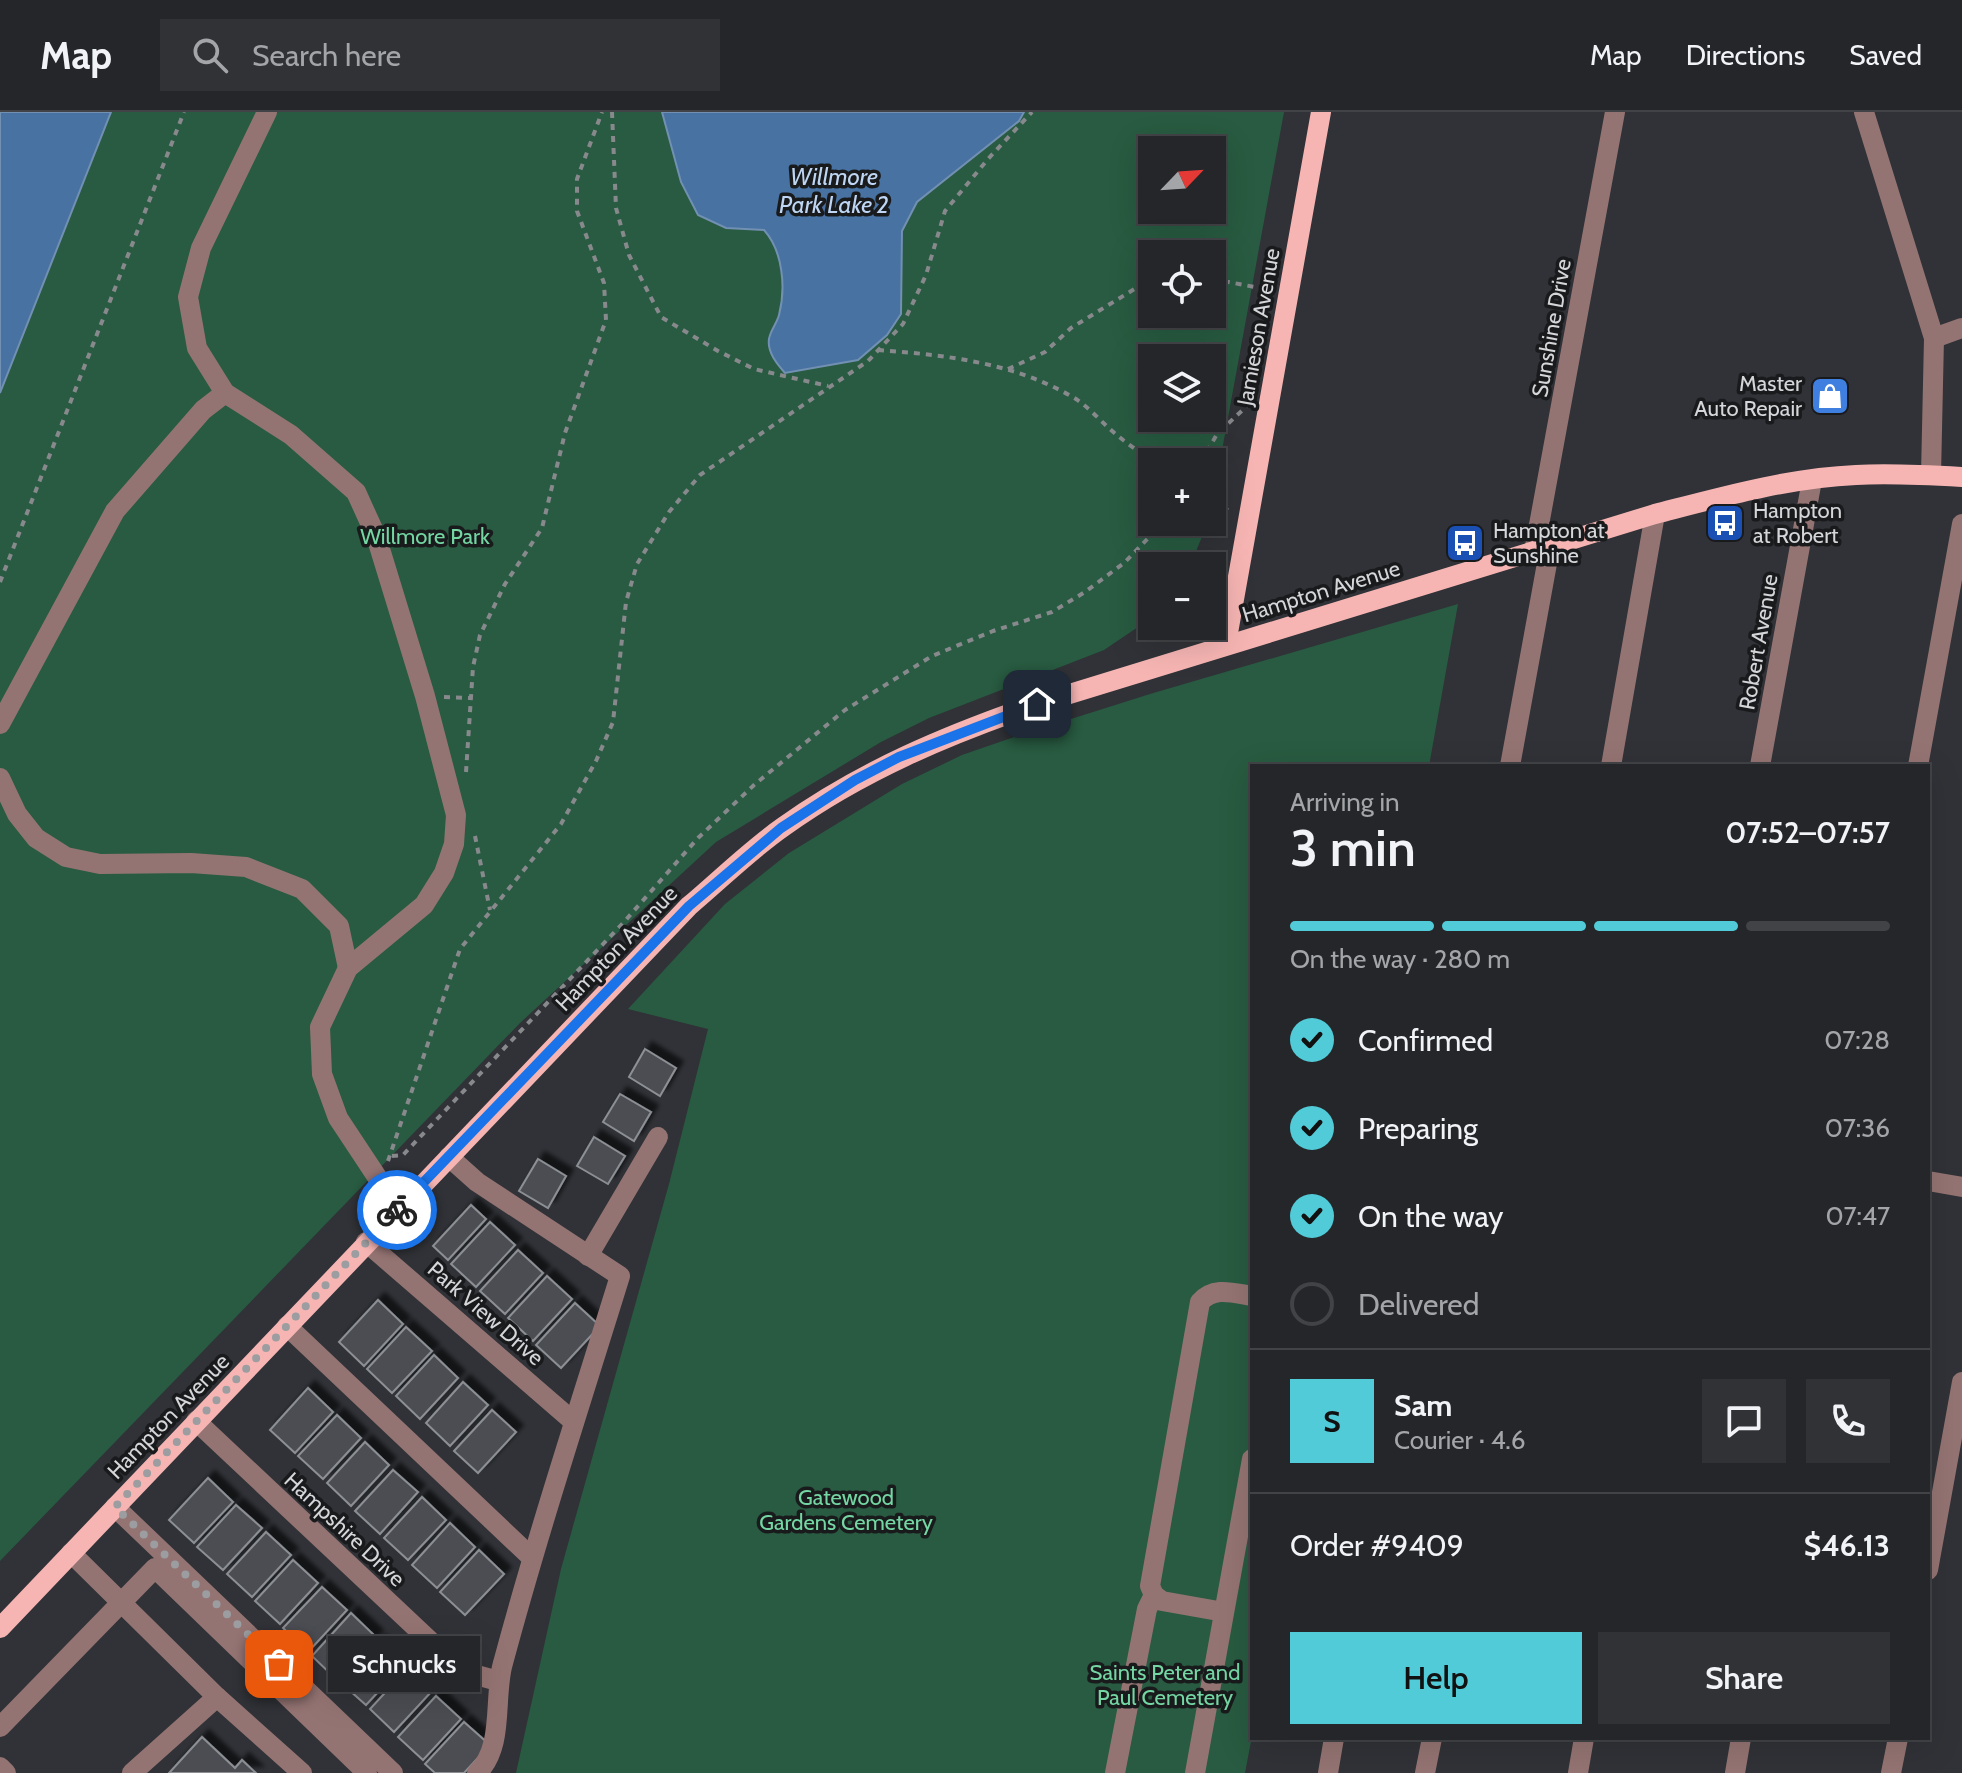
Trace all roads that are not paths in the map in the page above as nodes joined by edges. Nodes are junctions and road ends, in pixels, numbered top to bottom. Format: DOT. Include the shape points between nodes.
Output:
graph roads {
  1 [pos="267,112"];
  2 [pos="1321,112"];
  3 [pos="1615,112"];
  4 [pos="1864,112"];
  5 [pos="1962,328"];
  6 [pos="1934,338"];
  7 [pos="225,393"];
  8 [pos="1931,475"];
  9 [pos="1962,477"];
  10 [pos="1812,480"];
  11 [pos="1655,514"];
  12 [pos="1962,524"];
  13 [pos="1542,549"];
  14 [pos="1226,644"];
  15 [pos="0,724"];
  16 [pos="1510,764"];
  17 [pos="1611,764"];
  18 [pos="1760,764"];
  19 [pos="1918,764"];
  20 [pos="0,778"];
  21 [pos="348,968"];
  22 [pos="658,1137"];
  23 [pos="449,1157"];
  24 [pos="1930,1181"];
  25 [pos="1962,1187"];
  26 [pos="402,1204"];
  27 [pos="366,1242"];
  28 [pos="588,1256"];
  29 [pos="1250,1296"];
  30 [pos="287,1326"];
  31 [pos="1962,1382"];
  32 [pos="196,1421"];
  33 [pos="574,1422"];
  34 [pos="1250,1470"];
  35 [pos="115,1507"];
  36 [pos="71,1553"];
  37 [pos="531,1557"];
  38 [pos="1930,1559"];
  39 [pos="1154,1595"];
  40 [pos="120,1604"];
  41 [pos="1224,1612"];
  42 [pos="0,1628"];
  43 [pos="498,1681"];
  44 [pos="217,1697"];
  45 [pos="0,1727"];
  46 [pos="1334,1740"];
  47 [pos="1432,1740"];
  48 [pos="1584,1740"];
  49 [pos="1741,1740"];
  50 [pos="1898,1740"];
  51 [pos="0,1767"];
  52 [pos="6,1773"];
  53 [pos="132,1773"];
  54 [pos="302,1773"];
  55 [pos="367,1773"];
  56 [pos="393,1773"];
  57 [pos="477,1773"];
  58 [pos="1115,1773"];
  59 [pos="1195,1773"];
  60 [pos="1328,1773"];
  61 [pos="1425,1773"];
  62 [pos="1578,1773"];
  63 [pos="1735,1773"];
  64 [pos="1891,1773"];
  1 -- 7 [label="street" via="201,248 188,297 197,348"];
  2 -- 14 [label="main road, Jamieson Avenue"];
  3 -- 13 [label="street, Sunshine Drive"];
  4 -- 6 [label="street"];
  5 -- 6 [label="street"];
  6 -- 8 [label="street"];
  7 -- 15 [label="street" via="203,410 115,511"];
  7 -- 21 [label="street" via="291,435 356,492 376,536 456,815 444,873 424,905"];
  8 -- 9 [label="main road, Hampton Avenue"];
  8 -- 10 [label="main road, Hampton Avenue"];
  10 -- 11 [label="main road, Hampton Avenue"];
  10 -- 18 [label="street, Robert Avenue"];
  11 -- 13 [label="main road, Hampton Avenue"];
  11 -- 17 [label="street"];
  12 -- 19 [label="street"];
  13 -- 14 [label="main road, Hampton Avenue"];
  13 -- 16 [label="street, Sunshine Drive"];
  14 -- 23 [label="main road, Hampton Avenue" via="1037,704 899,757 781,828 689,906"];
  20 -- 21 [label="street" via="36,838 66,857 100,864 246,867 302,889 339,926"];
  21 -- 26 [label="street" via="320,1027 322,1074 338,1118 379,1180"];
  22 -- 28 [label="street"];
  23 -- 26 [label="main road, Hampton Avenue"];
  23 -- 28 [label="street" via="477,1182"];
  24 -- 25 [label="street"];
  26 -- 27 [label="main road, Hampton Avenue"];
  27 -- 30 [label="main road, Hampton Avenue"];
  27 -- 33 [label="street, Park View Drive"];
  28 -- 33 [label="street" via="620,1276"];
  29 -- 39 [label="street" via="1218,1291 1200,1302 1150,1586"];
  30 -- 32 [label="main road, Hampton Avenue"];
  30 -- 37 [label="street"];
  31 -- 38 [label="street"];
  32 -- 35 [label="main road, Hampton Avenue"];
  32 -- 43 [label="street, Hampshire Drive" via="462,1671"];
  33 -- 37 [label="street"];
  34 -- 41 [label="street"];
  35 -- 36 [label="main road, Hampton Avenue"];
  35 -- 56 [label="street"];
  36 -- 40 [label="street"];
  36 -- 42 [label="main road, Hampton Avenue"];
  37 -- 43 [label="street"];
  39 -- 41 [label="street"];
  39 -- 58 [label="street"];
  40 -- 44 [label="street"];
  40 -- 45 [label="street"];
  40 -- 55 [label="street" via="155,1568"];
  41 -- 59 [label="street"];
  43 -- 57 [label="street" via="494,1744"];
  44 -- 53 [label="street"];
  44 -- 54 [label="street"];
  46 -- 60 [label="street"];
  47 -- 61 [label="street"];
  48 -- 62 [label="street"];
  49 -- 63 [label="street"];
  50 -- 64 [label="street"];
  51 -- 52 [label="street"];
}
